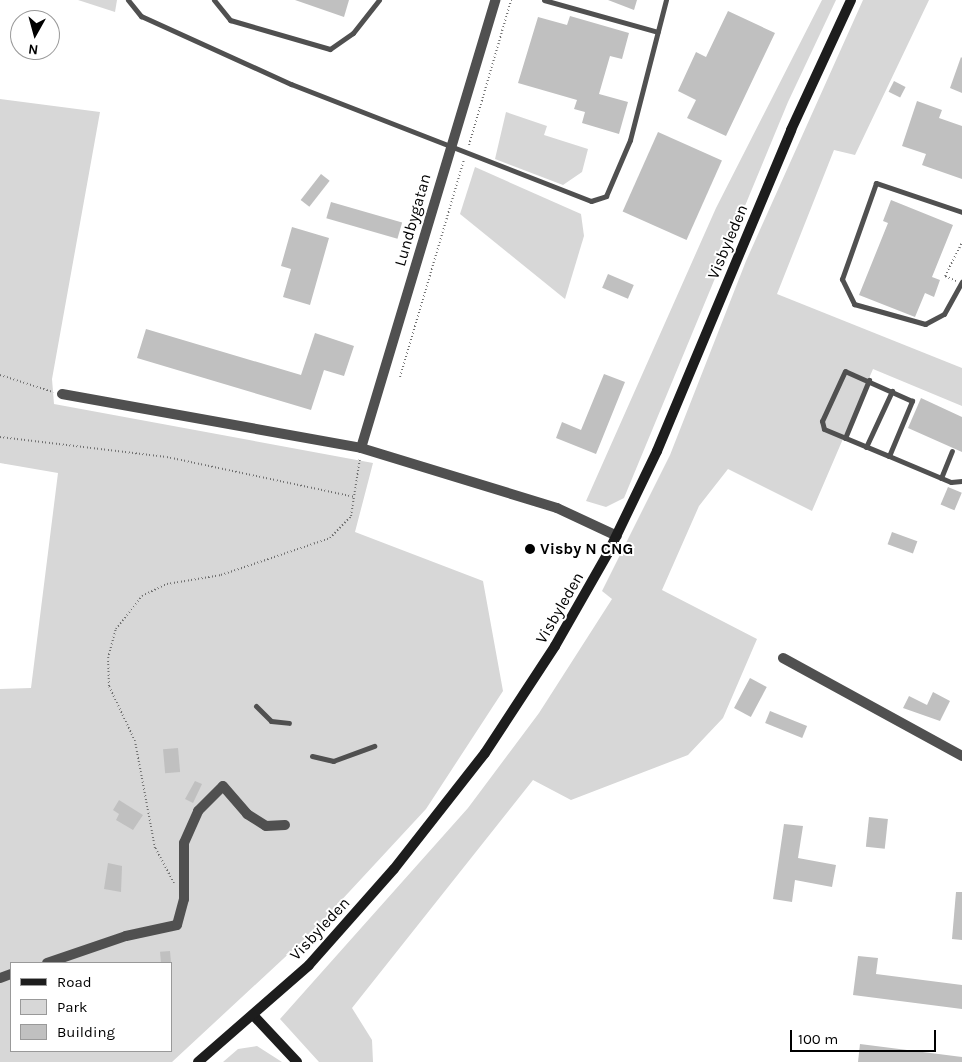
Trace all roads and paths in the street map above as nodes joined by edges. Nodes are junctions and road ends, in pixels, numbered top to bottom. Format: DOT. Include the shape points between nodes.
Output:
graph roads {
  1 [pos="128,0"];
  2 [pos="214,0"];
  3 [pos="379,0"];
  4 [pos="495,0"];
  5 [pos="511,0"];
  6 [pos="544,0"];
  7 [pos="666,0"];
  8 [pos="851,0"];
  9 [pos="658,32"];
  10 [pos="451,147"];
  11 [pos="466,153"];
  12 [pos="962,212"];
  13 [pos="962,242"];
  14 [pos="961,282"];
  15 [pos="0,375"];
  16 [pos="400,377"];
  17 [pos="869,380"];
  18 [pos="892,390"];
  19 [pos="62,394"];
  20 [pos="0,437"];
  21 [pos="845,438"];
  22 [pos="866,447"];
  23 [pos="361,448"];
  24 [pos="952,451"];
  25 [pos="889,456"];
  26 [pos="941,478"];
  27 [pos="962,481"];
  28 [pos="355,496"];
  29 [pos="617,536"];
  30 [pos="784,658"];
  31 [pos="256,706"];
  32 [pos="289,723"];
  33 [pos="374,746"];
  34 [pos="312,756"];
  35 [pos="962,756"];
  36 [pos="285,825"];
  37 [pos="184,899"];
  38 [pos="50,962"];
  39 [pos="254,1016"];
  40 [pos="198,1062"];
  41 [pos="297,1062"];
  1 -- 10 [label="lane" via="150,20"];
  2 -- 3 [label="lane" via="230,20 330,49 354,33"];
  4 -- 10 [label="street, Lundbygatan"];
  5 -- 11 [label="path"];
  6 -- 9 [label="lane"];
  7 -- 9 [label="lane"];
  8 -- 29 [label="main road, Visbyleden"];
  9 -- 11 [label="lane" via="630,140 606,196 591,202"];
  10 -- 11 [label="lane"];
  10 -- 23 [label="street, Lundbygatan"];
  11 -- 16 [label="path"];
  12 -- 14 [label="lane" via="876,183 842,279 854,304 925,324 944,314"];
  13 -- 14 [label="path" via="945,276"];
  15 -- 19 [label="path"];
  17 -- 18 [label="lane"];
  17 -- 21 [label="lane"];
  17 -- 21 [label="lane" via="845,371 822,421 824,429"];
  18 -- 22 [label="lane"];
  18 -- 25 [label="lane" via="913,404"];
  19 -- 23 [label="street"];
  20 -- 28 [label="path" via="167,457"];
  21 -- 22 [label="lane"];
  22 -- 25 [label="lane"];
  23 -- 28 [label="path"];
  23 -- 29 [label="street" via="557,508"];
  24 -- 26 [label="lane"];
  25 -- 26 [label="lane"];
  26 -- 27 [label="lane"];
  28 -- 37 [label="path" via="351,516 330,538 221,575 167,584 142,596 116,628 108,658 109,686 135,741 158,857"];
  29 -- 39 [label="main road, Visbyleden" via="533,682 453,797 354,916"];
  30 -- 35 [label="street"];
  31 -- 32 [label="lane" via="271,721"];
  33 -- 34 [label="lane" via="333,762"];
  36 -- 37 [label="street" via="266,826 247,814 223,786 208,797 184,844"];
  37 -- 38 [label="street" via="177,925 126,936"];
  39 -- 40 [label="main road, Visbyleden"];
  39 -- 41 [label="main road"];
}
